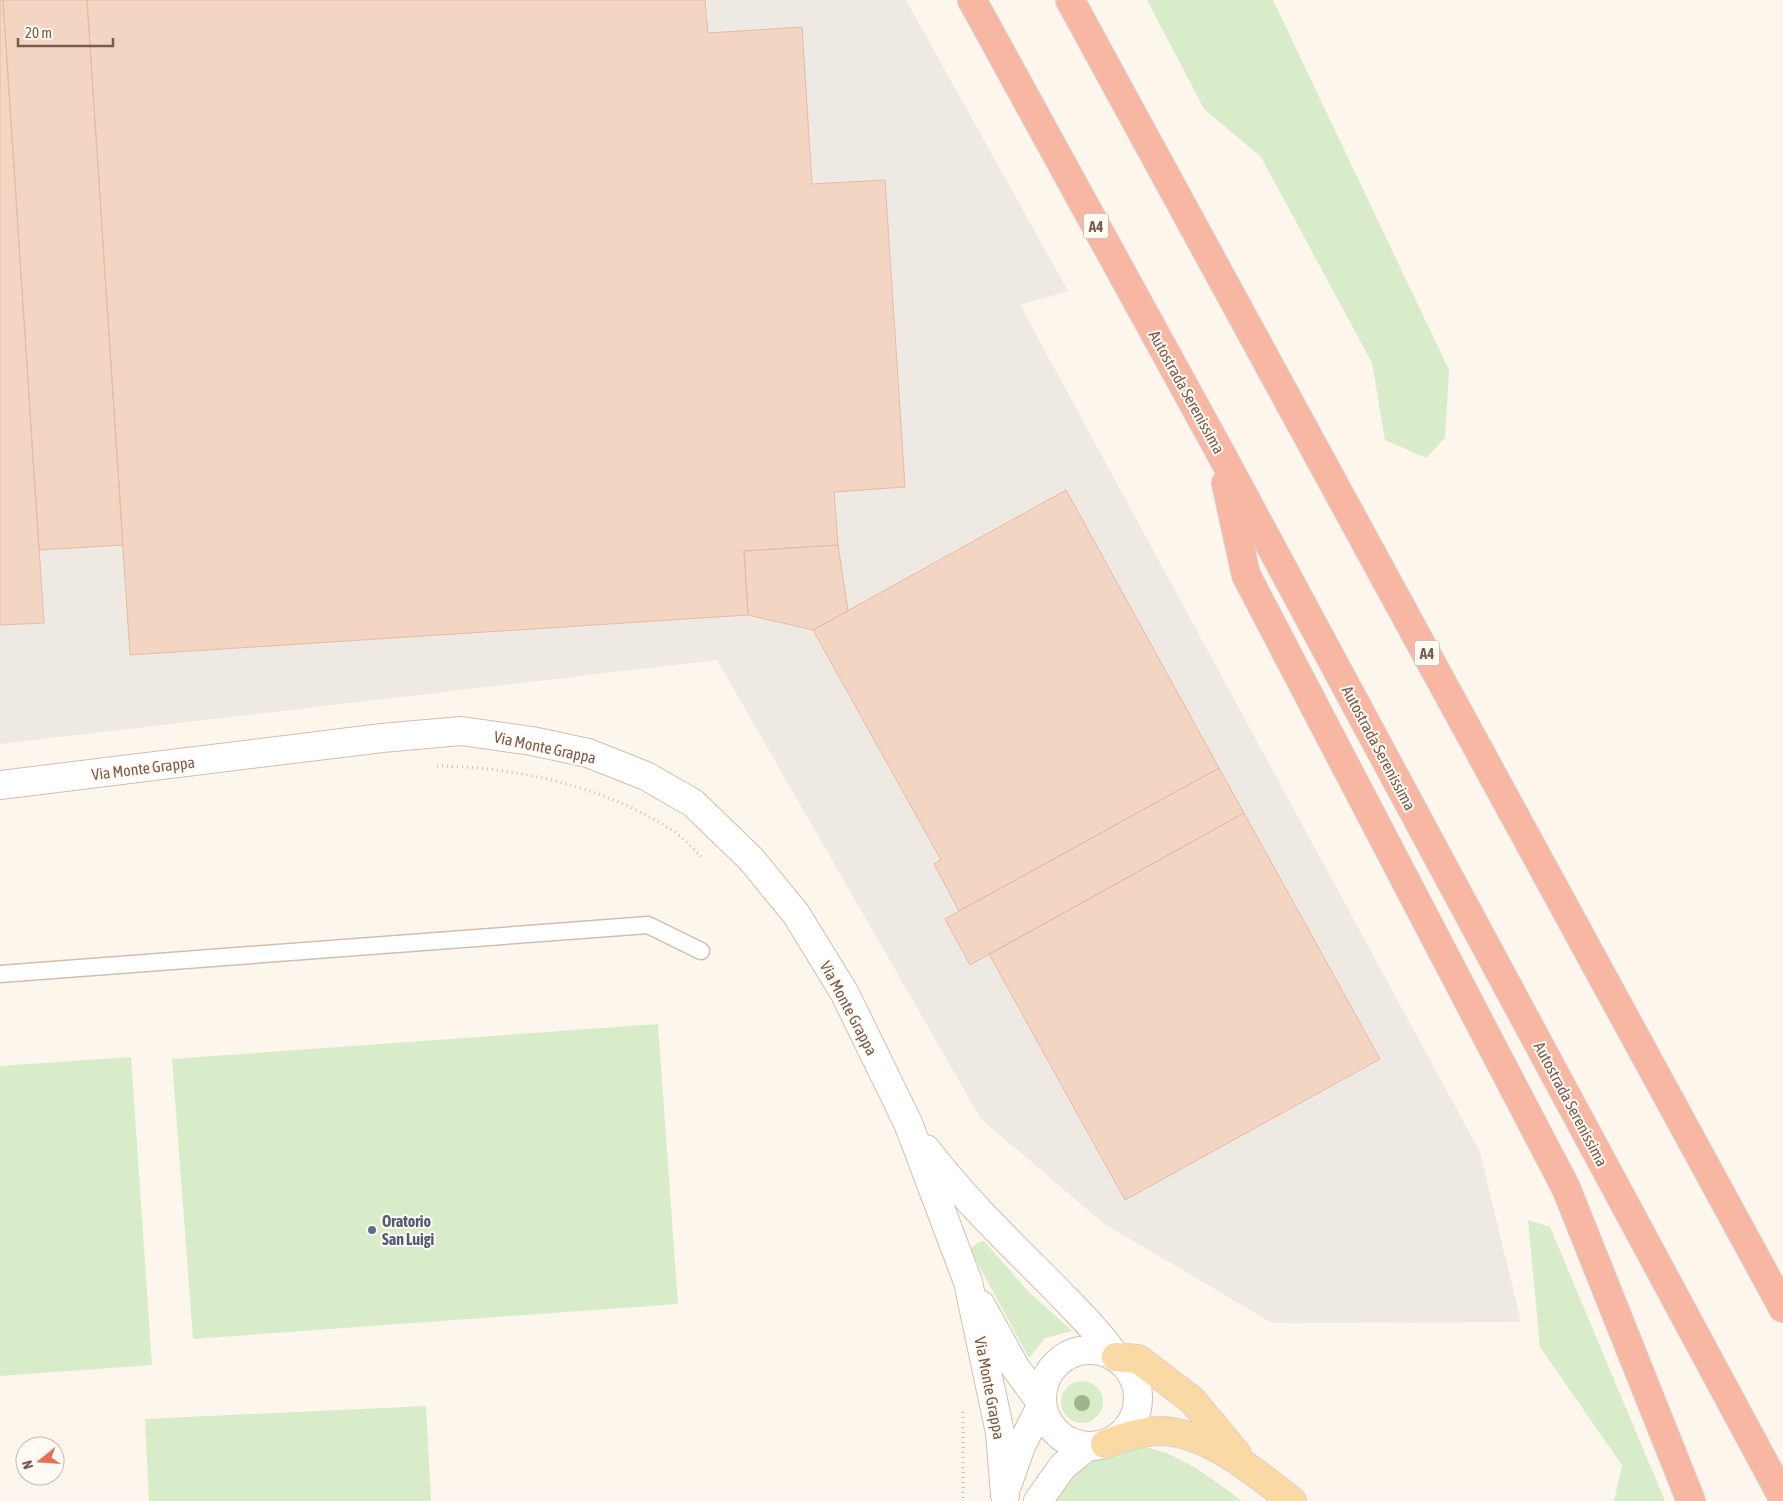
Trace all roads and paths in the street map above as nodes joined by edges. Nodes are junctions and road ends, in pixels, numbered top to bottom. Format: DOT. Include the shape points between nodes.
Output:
graph roads {
  1 [pos="972,0"];
  2 [pos="1070,0"];
  3 [pos="1220,452"];
  4 [pos="432,766"];
  5 [pos="0,785"];
  6 [pos="705,860"];
  7 [pos="701,950"];
  8 [pos="0,974"];
  9 [pos="908,1123"];
  10 [pos="968,1282"];
  11 [pos="1783,1308"];
  12 [pos="1116,1357"];
  13 [pos="1042,1404"];
  14 [pos="963,1410"];
  15 [pos="1096,1445"];
  16 [pos="1250,1468"];
  17 [pos="1005,1498"];
  18 [pos="1783,1498"];
  19 [pos="963,1501"];
  20 [pos="1038,1501"];
  21 [pos="1292,1501"];
  22 [pos="1691,1501"];
  1 -- 3 [label="highway, Autostrada Serenissima / A4"];
  2 -- 11 [label="highway, A4"];
  3 -- 18 [label="highway, Autostrada Serenissima / A4"];
  3 -- 22 [label="highway" via="1246,575 1566,1188"];
  4 -- 6 [label="path" via="460,766 529,776 584,789 631,807 672,830"];
  5 -- 9 [label="street, Via Monte Grappa" via="461,731 532,741 588,754 646,776 693,803 751,859 796,914 844,992"];
  7 -- 8 [label="lane" via="648,925"];
  9 -- 10 [label="street, Via Monte Grappa"];
  9 -- 12 [label="street, Via Monte Grappa" via="946,1175 1101,1336"];
  10 -- 13 [label="street, Via Monte Grappa" via="1015,1367"];
  10 -- 17 [label="street, Via Monte Grappa" via="1000,1433"];
  12 -- 13 [label="street" via="1087,1349 1058,1361 1042,1388"];
  12 -- 15 [label="street" via="1136,1383 1138,1404 1123,1433"];
  12 -- 16 [label="main road" via="1138,1359 1192,1400"];
  13 -- 15 [label="street" via="1050,1425 1066,1440"];
  13 -- 17 [label="street" via="1021,1446"];
  14 -- 19 [label="path"];
  15 -- 16 [label="main road" via="1138,1434 1170,1431 1202,1441"];
  15 -- 20 [label="street" via="1063,1466"];
  16 -- 21 [label="main road"];
}
